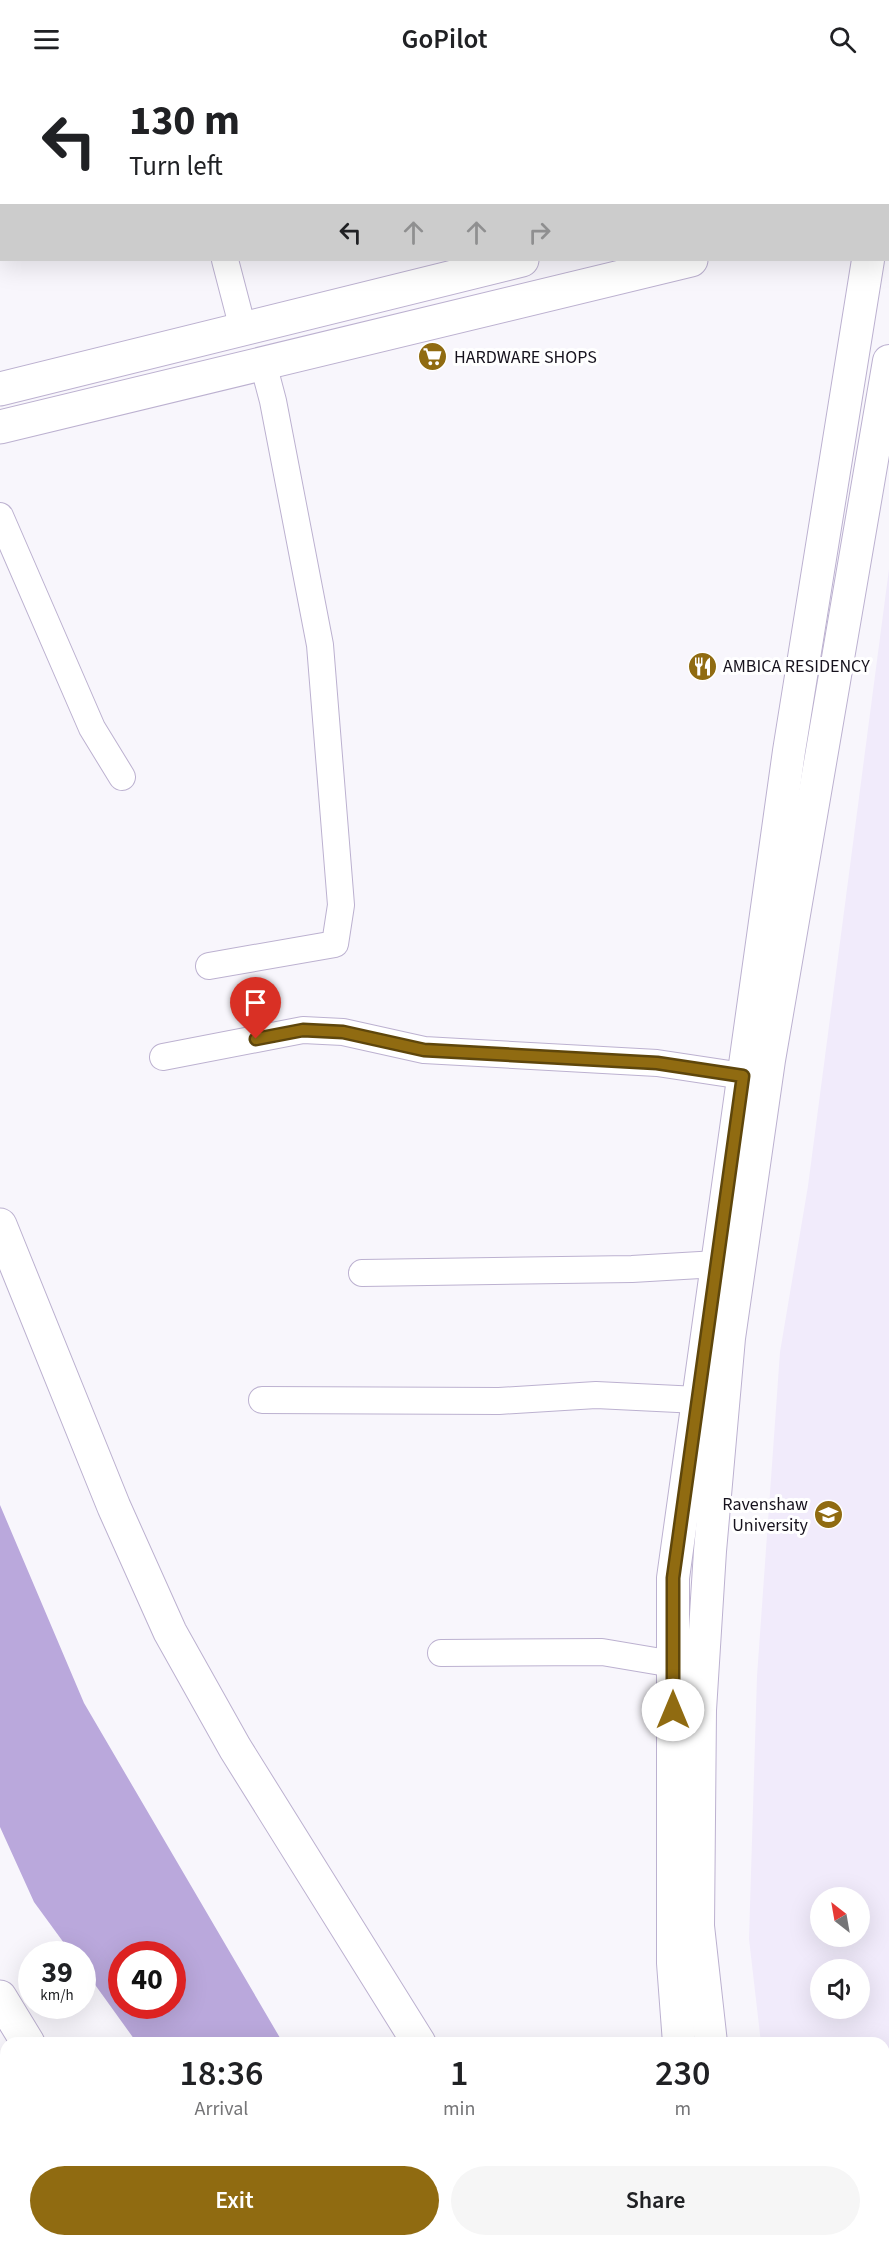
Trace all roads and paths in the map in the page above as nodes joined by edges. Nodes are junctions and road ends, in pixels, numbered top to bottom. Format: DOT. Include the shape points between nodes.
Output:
graph roads {
  1 [pos="225,261"];
  2 [pos="518,261"];
  3 [pos="687,261"];
  4 [pos="868,261"];
  5 [pos="243,329"];
  6 [pos="889,361"];
  7 [pos="263,363"];
  8 [pos="0,389"];
  9 [pos="0,427"];
  10 [pos="0,516"];
  11 [pos="122,777"];
  12 [pos="209,966"];
  13 [pos="163,1057"];
  14 [pos="743,1076"];
  15 [pos="0,1225"];
  16 [pos="717,1264"];
  17 [pos="362,1273"];
  18 [pos="262,1400"];
  19 [pos="698,1400"];
  20 [pos="441,1653"];
  21 [pos="688,1662"];
  22 [pos="0,1997"];
  23 [pos="24,2037"];
  24 [pos="415,2037"];
  25 [pos="679,2037"];
  26 [pos="710,2037"];
  1 -- 5 [label="street"];
  2 -- 5 [label="main road"];
  3 -- 7 [label="main road"];
  4 -- 14 [label="street" via="789,751"];
  5 -- 8 [label="main road"];
  6 -- 21 [label="street" via="769,1060 729,1338 710,1551"];
  7 -- 9 [label="main road"];
  7 -- 12 [label="street" via="320,645 341,906 335,944"];
  10 -- 11 [label="street" via="92,728"];
  13 -- 14 [label="street" via="303,1030 343,1032 424,1050 657,1063"];
  14 -- 16 [label="street"];
  15 -- 24 [label="main road" via="114,1507 170,1632 235,1748"];
  16 -- 17 [label="street"];
  16 -- 19 [label="street"];
  18 -- 19 [label="street" via="499,1401 596,1395"];
  19 -- 21 [label="street" via="673,1578"];
  20 -- 21 [label="street" via="602,1652"];
  21 -- 25 [label="street" via="673,1963"];
  21 -- 26 [label="street" via="700,1710 698,1926"];
  22 -- 23 [label="main road"];
}
